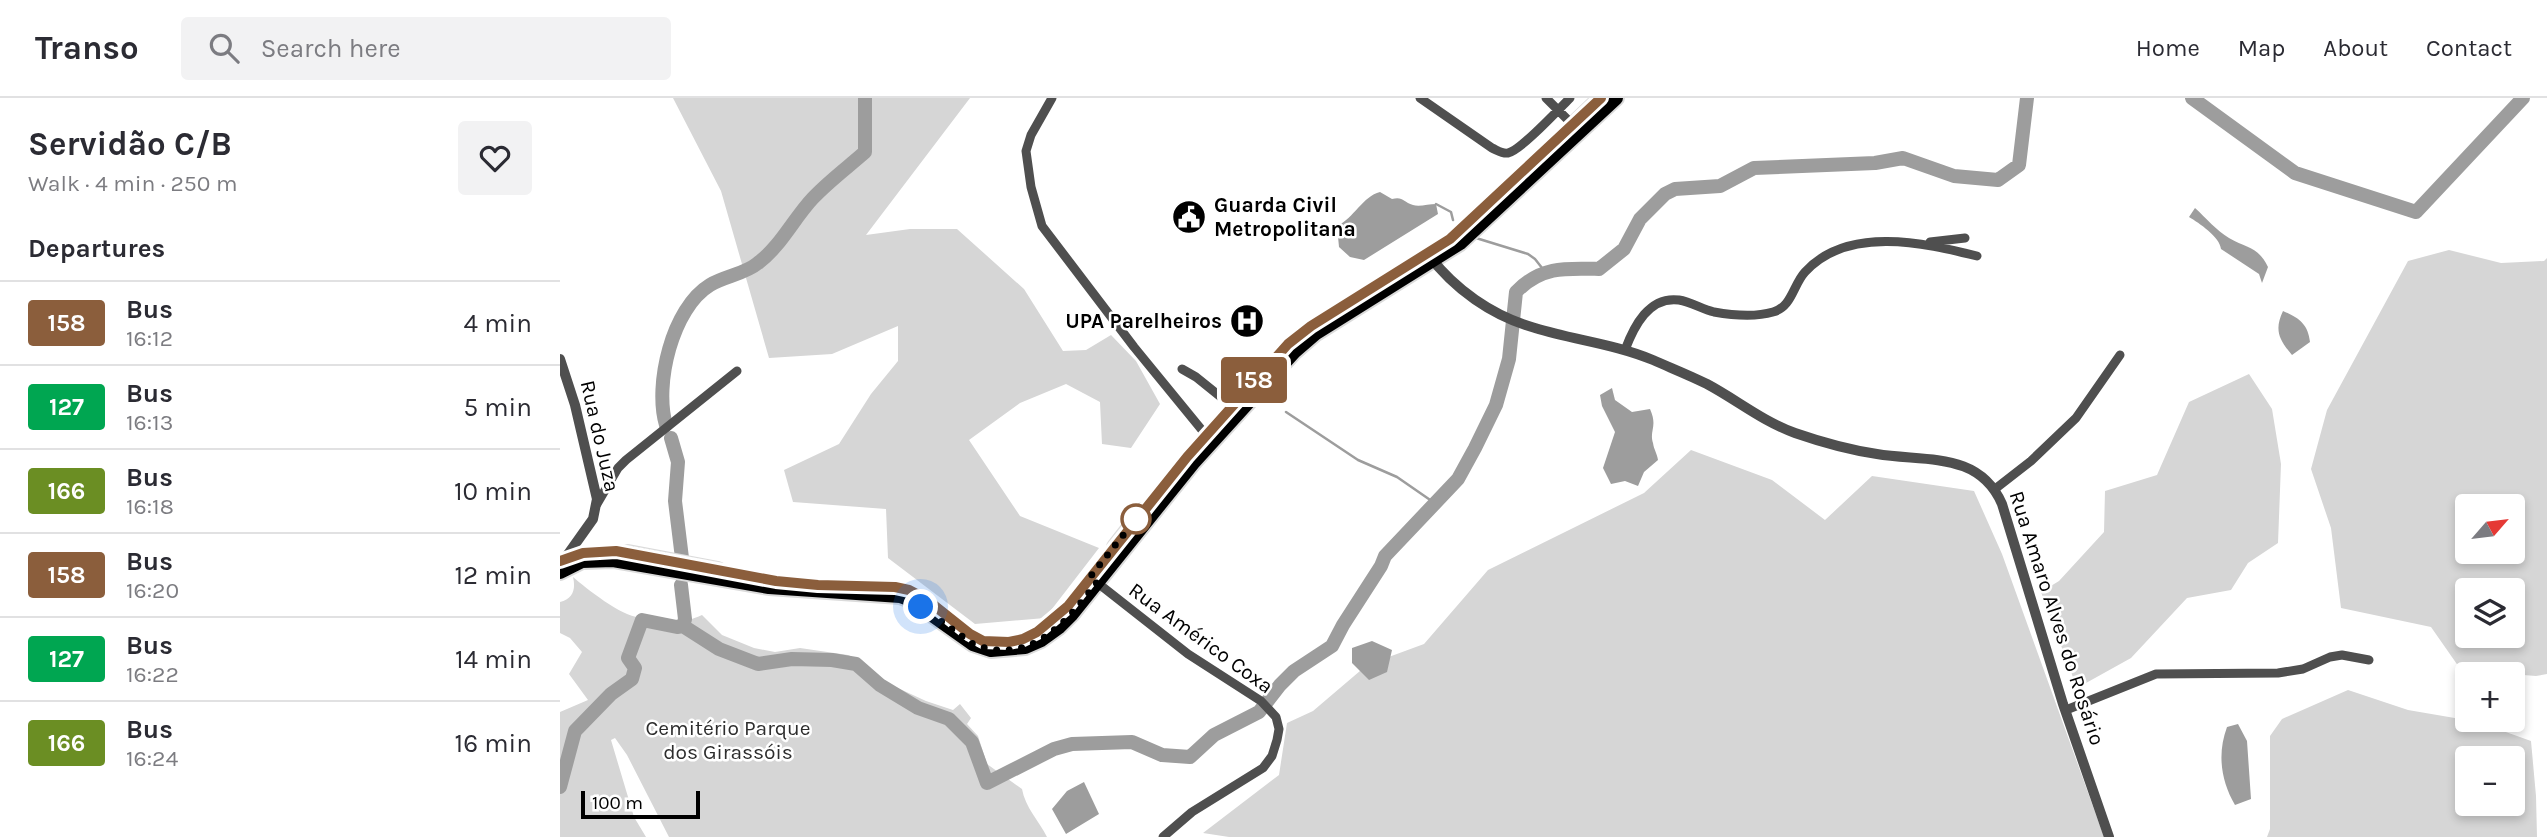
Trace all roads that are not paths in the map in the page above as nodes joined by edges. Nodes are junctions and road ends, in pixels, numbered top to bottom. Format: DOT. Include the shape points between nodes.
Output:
graph roads {
  1 [pos="1052,98"];
  2 [pos="1420,98"];
  3 [pos="1546,98"];
  4 [pos="1570,98"];
  5 [pos="1601,98"];
  6 [pos="1616,98"];
  7 [pos="1558,110"];
  8 [pos="1576,128"];
  9 [pos="1965,238"];
  10 [pos="1922,243"];
  11 [pos="1977,256"];
  12 [pos="1430,257"];
  13 [pos="1625,350"];
  14 [pos="2120,355"];
  15 [pos="560,359"];
  16 [pos="1182,369"];
  17 [pos="737,371"];
  18 [pos="1233,406"];
  19 [pos="1206,435"];
  20 [pos="1190,460"];
  21 [pos="1995,489"];
  22 [pos="597,504"];
  23 [pos="563,564"];
  24 [pos="1094,580"];
  25 [pos="2369,660"];
  26 [pos="2066,710"];
  27 [pos="1163,837"];
  28 [pos="2109,837"];
  1 -- 19 [label="street" via="1026,151 1042,226"];
  2 -- 7 [label="street" via="1492,148 1509,153"];
  3 -- 7 [label="street"];
  4 -- 7 [label="street"];
  5 -- 8 [label="main road"];
  6 -- 8 [label="main road"];
  7 -- 8 [label="street"];
  8 -- 12 [label="main road" via="1475,229"];
  9 -- 10 [label="street"];
  10 -- 11 [label="street"];
  10 -- 13 [label="street" via="1879,242 1827,256 1808,268 1784,306 1771,313 1713,312 1665,300 1645,312"];
  12 -- 13 [label="street, Rua Amaro Alves do Rosário" via="1465,292 1505,317"];
  12 -- 18 [label="main road" via="1298,336"];
  12 -- 20 [label="main road" via="1316,333"];
  13 -- 21 [label="street, Rua Amaro Alves do Rosário" via="1706,384 1758,417 1796,433 1877,454 1952,463 1978,474"];
  14 -- 21 [label="street" via="2076,418"];
  15 -- 22 [label="street, Rua do Juza"];
  16 -- 18 [label="street"];
  17 -- 22 [label="street" via="626,460"];
  18 -- 19 [label="main road"];
  19 -- 20 [label="main road"];
  20 -- 24 [label="main road"];
  21 -- 26 [label="street, Rua Amaro Alves do Rosário"];
  22 -- 23 [label="street, Rua do Juza" via="593,519"];
  23 -- 24 [label="main road" via="614,560 769,587 900,596 973,644 1000,651 1041,640 1071,615"];
  24 -- 27 [label="street, Rua Américo Coxa" via="1188,654 1261,701 1276,717 1279,729 1272,756 1263,768 1192,812"];
  25 -- 26 [label="street" via="2342,655 2278,673 2156,674"];
  26 -- 28 [label="street, Rua Amaro Alves do Rosário"];
}
